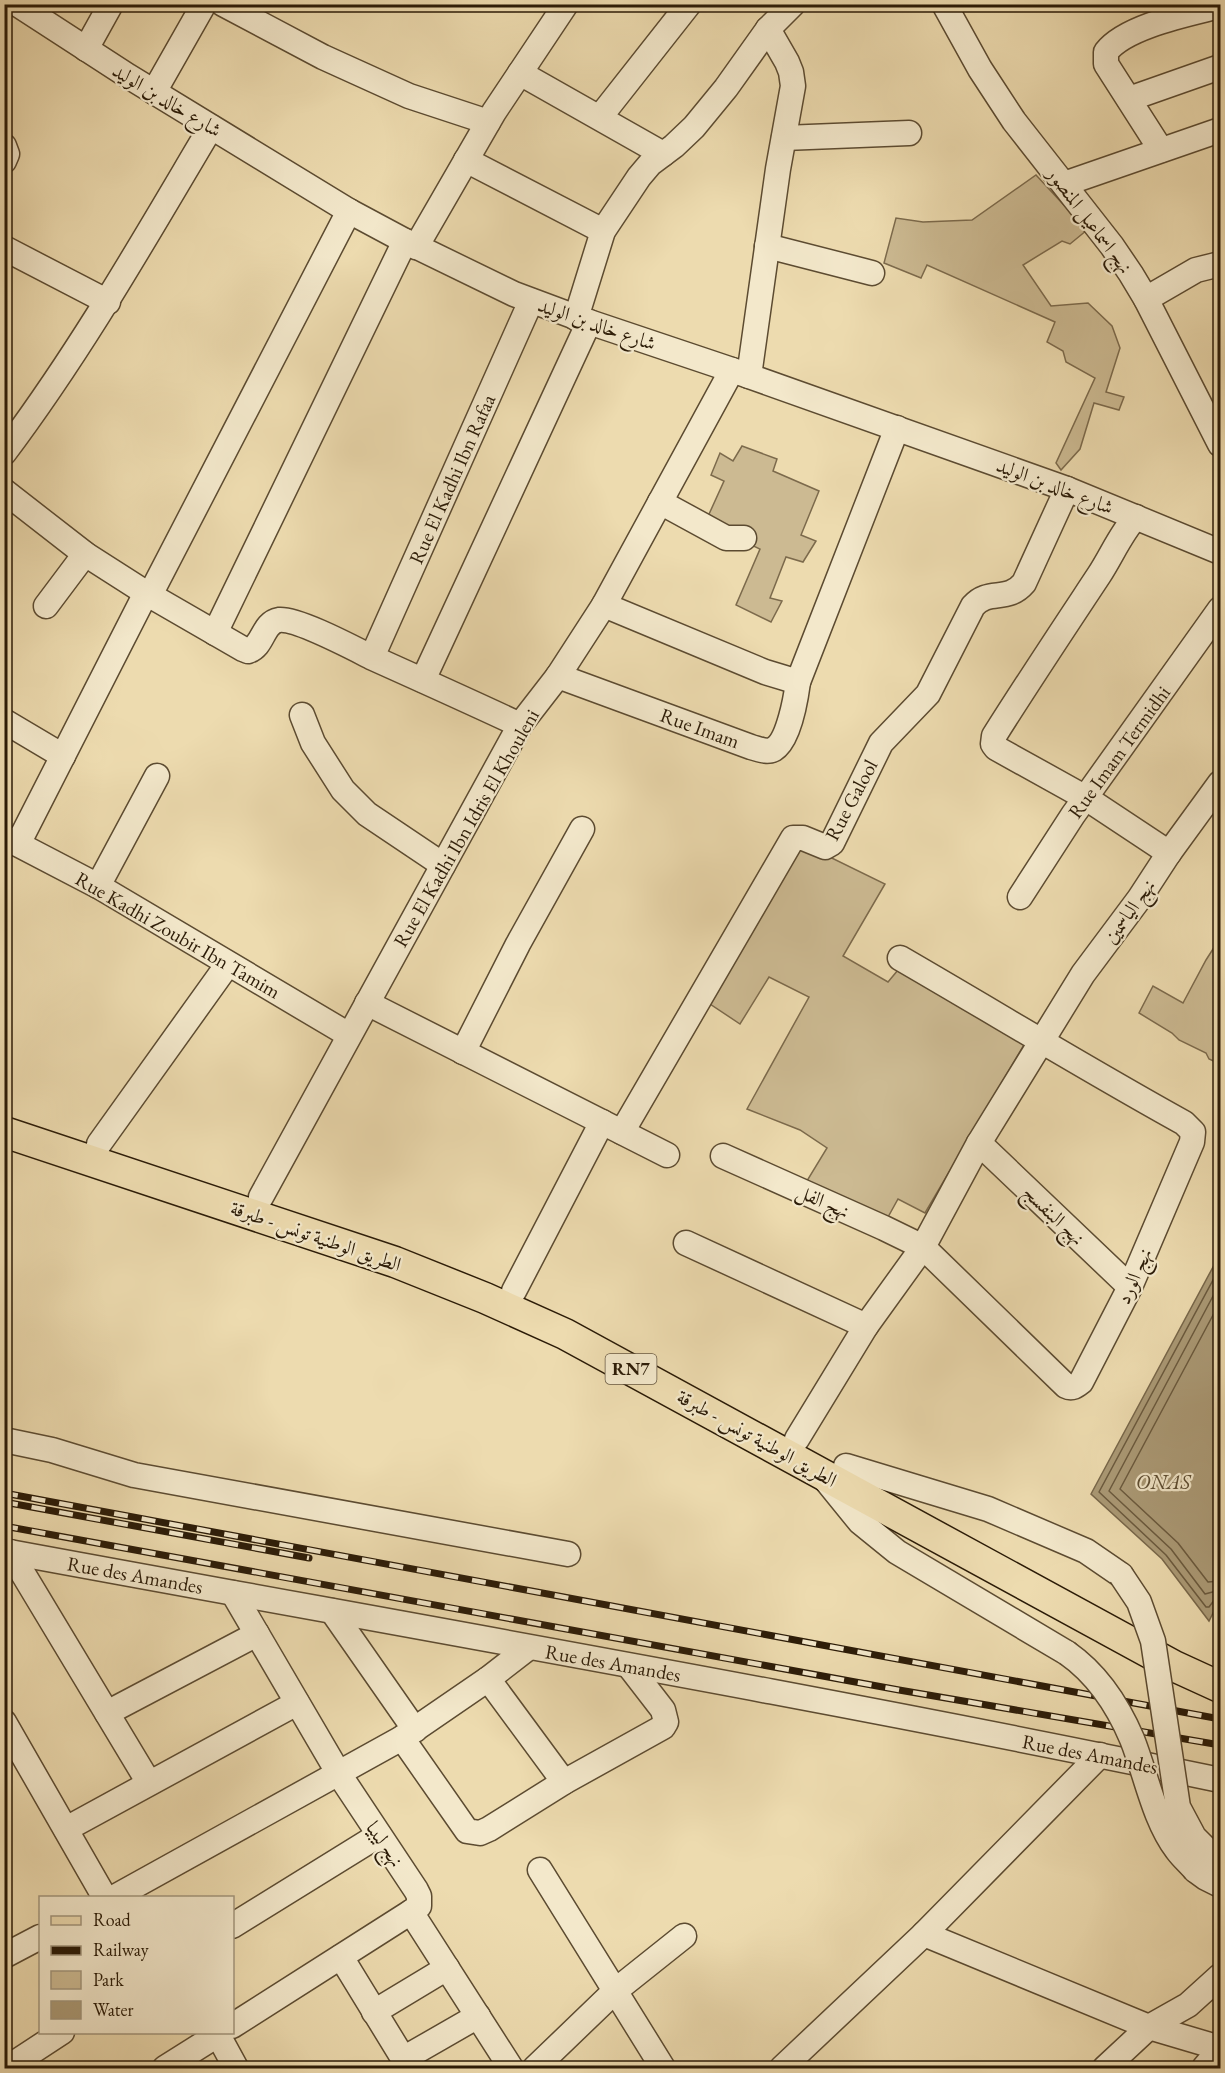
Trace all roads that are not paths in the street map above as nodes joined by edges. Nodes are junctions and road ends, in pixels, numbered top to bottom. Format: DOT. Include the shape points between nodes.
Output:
graph roads {
  1 [pos="16,4"];
  2 [pos="111,4"];
  3 [pos="204,4"];
  4 [pos="223,4"];
  5 [pos="566,4"];
  6 [pos="688,4"];
  7 [pos="793,4"];
  8 [pos="944,4"];
  9 [pos="1221,6"];
  10 [pos="768,29"];
  11 [pos="86,49"];
  12 [pos="1221,67"];
  13 [pos="520,73"];
  14 [pos="154,92"];
  15 [pos="1129,99"];
  16 [pos="600,117"];
  17 [pos="488,122"];
  18 [pos="211,127"];
  19 [pos="1221,130"];
  20 [pos="909,133"];
  21 [pos="784,138"];
  22 [pos="4,147"];
  23 [pos="1161,150"];
  24 [pos="663,154"];
  25 [pos="4,160"];
  26 [pos="466,160"];
  27 [pos="1064,184"];
  28 [pos="349,211"];
  29 [pos="603,231"];
  30 [pos="411,244"];
  31 [pos="767,246"];
  32 [pos="4,248"];
  33 [pos="1221,264"];
  34 [pos="872,273"];
  35 [pos="1146,298"];
  36 [pos="531,301"];
  37 [pos="108,302"];
  38 [pos="583,320"];
  39 [pos="740,373"];
  40 [pos="897,428"];
  41 [pos="1221,444"];
  42 [pos="4,453"];
  43 [pos="1067,489"];
  44 [pos="4,490"];
  45 [pos="660,502"];
  46 [pos="1136,517"];
  47 [pos="744,538"];
  48 [pos="1221,552"];
  49 [pos="85,554"];
  50 [pos="148,594"];
  51 [pos="604,605"];
  52 [pos="46,606"];
  53 [pos="1221,609"];
  54 [pos="215,633"];
  55 [pos="372,657"];
  56 [pos="558,676"];
  57 [pos="423,680"];
  58 [pos="798,682"];
  59 [pos="302,715"];
  60 [pos="4,721"];
  61 [pos="519,725"];
  62 [pos="63,756"];
  63 [pos="157,776"];
  64 [pos="1221,783"];
  65 [pos="1086,798"];
  66 [pos="582,829"];
  67 [pos="11,841"];
  68 [pos="1169,853"];
  69 [pos="443,865"];
  70 [pos="98,886"];
  71 [pos="1020,897"];
  72 [pos="900,958"];
  73 [pos="228,964"];
  74 [pos="367,1003"];
  75 [pos="350,1035"];
  76 [pos="1041,1040"];
  77 [pos="464,1052"];
  78 [pos="4,1113"];
  79 [pos="612,1127"];
  80 [pos="4,1132"];
  81 [pos="979,1143"];
  82 [pos="99,1144"];
  83 [pos="667,1155"];
  84 [pos="723,1156"];
  85 [pos="261,1197"];
  86 [pos="686,1244"];
  87 [pos="923,1247"];
  88 [pos="1130,1287"];
  89 [pos="514,1291"];
  90 [pos="866,1326"];
  91 [pos="797,1439"];
  92 [pos="4,1440"];
  93 [pos="833,1469"];
  94 [pos="7,1551"];
  95 [pos="568,1554"];
  96 [pos="233,1593"];
  97 [pos="332,1611"];
  98 [pos="256,1634"];
  99 [pos="528,1648"];
  100 [pos="1221,1665"];
  101 [pos="629,1666"];
  102 [pos="488,1679"];
  103 [pos="1221,1687"];
  104 [pos="297,1702"];
  105 [pos="107,1713"];
  106 [pos="6,1727"];
  107 [pos="408,1734"];
  108 [pos="1100,1755"];
  109 [pos="339,1774"];
  110 [pos="1221,1780"];
  111 [pos="564,1782"];
  112 [pos="149,1783"];
  113 [pos="66,1829"];
  114 [pos="379,1835"];
  115 [pos="1210,1863"];
  116 [pos="540,1870"];
  117 [pos="1221,1886"];
  118 [pos="104,1896"];
  119 [pos="117,1896"];
  120 [pos="411,1912"];
  121 [pos="234,1925"];
  122 [pos="924,1934"];
  123 [pos="684,1936"];
  124 [pos="39,1938"];
  125 [pos="4,1956"];
  126 [pos="341,1957"];
  127 [pos="447,1968"];
  128 [pos="1221,1976"];
  129 [pos="615,1991"];
  130 [pos="374,2012"];
  131 [pos="478,2016"];
  132 [pos="234,2025"];
  133 [pos="1149,2027"];
  134 [pos="59,2034"];
  135 [pos="219,2034"];
  136 [pos="225,2034"];
  137 [pos="1221,2048"];
  138 [pos="406,2064"];
  139 [pos="503,2066"];
  140 [pos="7,2068"];
  141 [pos="165,2068"];
  142 [pos="236,2068"];
  143 [pos="535,2068"];
  144 [pos="663,2068"];
  145 [pos="782,2068"];
  146 [pos="1105,2068"];
  147 [pos="1204,2068"];
  1 -- 11 [label="street, شارع خالد بن الوليد"];
  2 -- 11 [label="street"];
  3 -- 14 [label="street"];
  4 -- 17 [label="street" via="323,57 409,96"];
  5 -- 13 [label="street"];
  6 -- 16 [label="street"];
  7 -- 10 [label="street"];
  8 -- 27 [label="street, نهج اسماعيل المنصور" via="990,86"];
  9 -- 15 [label="street" via="1143,28 1108,48 1106,64"];
  10 -- 21 [label="street" via="793,80"];
  10 -- 24 [label="street" via="694,127"];
  11 -- 14 [label="street, شارع خالد بن الوليد"];
  12 -- 15 [label="street"];
  13 -- 16 [label="street"];
  13 -- 17 [label="street"];
  14 -- 18 [label="street, شارع خالد بن الوليد"];
  15 -- 23 [label="street"];
  16 -- 24 [label="street"];
  17 -- 26 [label="street"];
  18 -- 28 [label="street, شارع خالد بن الوليد"];
  18 -- 37 [label="street"];
  19 -- 23 [label="street"];
  20 -- 21 [label="street"];
  21 -- 31 [label="street"];
  22 -- 25 [label="street"];
  23 -- 27 [label="street"];
  24 -- 29 [label="street" via="639,177"];
  26 -- 29 [label="street"];
  26 -- 30 [label="street"];
  27 -- 35 [label="street, نهج اسماعيل المنصور"];
  28 -- 30 [label="street, شارع خالد بن الوليد"];
  28 -- 50 [label="street"];
  29 -- 38 [label="street"];
  30 -- 36 [label="street, شارع خالد بن الوليد"];
  30 -- 54 [label="street"];
  31 -- 34 [label="street"];
  31 -- 39 [label="street"];
  32 -- 37 [label="street"];
  33 -- 35 [label="street" via="1196,270"];
  35 -- 41 [label="street, نهج اسماعيل المنصور"];
  36 -- 38 [label="street, شارع خالد بن الوليد"];
  36 -- 55 [label="street, Rue El Kadhi Ibn Rafaa"];
  37 -- 42 [label="street"];
  38 -- 39 [label="street, شارع خالد بن الوليد"];
  38 -- 57 [label="street"];
  39 -- 40 [label="street, شارع خالد بن الوليد"];
  39 -- 45 [label="street, Rue El Kadhi Ibn Idris El Khouleni"];
  40 -- 43 [label="street, شارع خالد بن الوليد"];
  40 -- 58 [label="street, Rue Imam"];
  43 -- 46 [label="street, شارع خالد بن الوليد"];
  43 -- 79 [label="street, Rue Galool" via="1024,584 1012,593 986,597 973,606 928,694 881,743 832,843 825,848 793,838"];
  44 -- 49 [label="street"];
  45 -- 47 [label="street" via="726,538"];
  45 -- 51 [label="street, Rue El Kadhi Ibn Idris El Khouleni"];
  46 -- 48 [label="street, شارع خالد بن الوليد"];
  46 -- 65 [label="street" via="993,740 996,748"];
  49 -- 50 [label="street"];
  49 -- 52 [label="street"];
  50 -- 54 [label="street"];
  50 -- 62 [label="street"];
  51 -- 56 [label="street, Rue El Kadhi Ibn Idris El Khouleni"];
  51 -- 58 [label="street"];
  53 -- 65 [label="street, Rue Imam Termidhi"];
  54 -- 55 [label="street" via="248,651 259,644 272,623 285,620"];
  55 -- 57 [label="street"];
  56 -- 58 [label="street, Rue Imam" via="767,751 778,746 786,731"];
  56 -- 61 [label="street, Rue El Kadhi Ibn Idris El Khouleni"];
  57 -- 61 [label="street"];
  59 -- 69 [label="street" via="313,743 343,790 366,814"];
  60 -- 62 [label="street"];
  61 -- 69 [label="street, Rue El Kadhi Ibn Idris El Khouleni"];
  62 -- 67 [label="street"];
  63 -- 70 [label="street"];
  64 -- 68 [label="street, نهج الياسمين"];
  65 -- 68 [label="street"];
  65 -- 71 [label="street, Rue Imam Termidhi"];
  66 -- 77 [label="street"];
  67 -- 70 [label="street, Rue Kadhi Zoubir Ibn Tamim"];
  68 -- 76 [label="street, نهج الياسمين"];
  69 -- 74 [label="street, Rue El Kadhi Ibn Idris El Khouleni"];
  70 -- 73 [label="street, Rue Kadhi Zoubir Ibn Tamim"];
  72 -- 76 [label="street"];
  73 -- 75 [label="street, Rue Kadhi Zoubir Ibn Tamim"];
  73 -- 82 [label="street"];
  74 -- 75 [label="street, Rue El Kadhi Ibn Idris El Khouleni"];
  74 -- 77 [label="street"];
  75 -- 85 [label="street, Rue El Kadhi Ibn Idris El Khouleni"];
  76 -- 81 [label="street, نهج الياسمين"];
  76 -- 88 [label="street, نهج الورد" via="1184,1123 1193,1132"];
  77 -- 79 [label="street"];
  78 -- 82 [label="main road, الطريق الوطنية تونس - طبرقة / RN7"];
  79 -- 83 [label="street"];
  79 -- 89 [label="street"];
  80 -- 93 [label="main road, الطريق الوطنية تونس - طبرقة / RN7" via="396,1262 485,1298"];
  81 -- 87 [label="street, نهج الياسمين"];
  81 -- 88 [label="street, نهج البنفسج"];
  82 -- 85 [label="main road, الطريق الوطنية تونس - طبرقة / RN7"];
  84 -- 87 [label="street, نهج الفل"];
  85 -- 89 [label="main road, الطريق الوطنية تونس - طبرقة / RN7" via="402,1245"];
  86 -- 90 [label="street"];
  87 -- 88 [label="street, نهج الورد" via="1070,1388 1081,1382"];
  87 -- 90 [label="street, نهج الياسمين"];
  89 -- 91 [label="main road, الطريق الوطنية تونس - طبرقة / RN7" via="639,1352"];
  90 -- 91 [label="street, نهج الياسمين"];
  91 -- 93 [label="main road, الطريق الوطنية تونس - طبرقة / RN7"];
  92 -- 95 [label="street" via="134,1475"];
  93 -- 100 [label="main road, الطريق الوطنية تونس - طبرقة / RN7"];
  93 -- 103 [label="main road, الطريق الوطنية تونس - طبرقة / RN7" via="1174,1666"];
  93 -- 115 [label="street, bridge" via="860,1522 897,1552 1066,1653 1090,1672 1113,1701 1132,1739 1176,1849"];
  93 -- 115 [label="street, bridge" via="988,1509 1086,1551 1121,1575 1139,1602 1153,1641 1178,1807"];
  94 -- 96 [label="street, Rue des Amandes"];
  94 -- 105 [label="street"];
  96 -- 97 [label="street, Rue des Amandes"];
  96 -- 98 [label="street, نهج ليبيا"];
  97 -- 99 [label="street, Rue des Amandes"];
  97 -- 107 [label="street"];
  98 -- 104 [label="street, نهج ليبيا"];
  98 -- 105 [label="street"];
  99 -- 101 [label="street, Rue des Amandes"];
  99 -- 102 [label="street"];
  101 -- 108 [label="street, Rue des Amandes"];
  101 -- 111 [label="street" via="663,1710 666,1722"];
  102 -- 107 [label="street"];
  102 -- 111 [label="street"];
  104 -- 109 [label="street, نهج ليبيا"];
  104 -- 112 [label="street"];
  105 -- 112 [label="street"];
  106 -- 113 [label="street"];
  107 -- 109 [label="street"];
  107 -- 111 [label="street" via="467,1831 480,1833 489,1829"];
  108 -- 110 [label="street, Rue des Amandes"];
  108 -- 122 [label="street"];
  109 -- 114 [label="street, نهج ليبيا"];
  109 -- 119 [label="street"];
  112 -- 113 [label="street"];
  113 -- 118 [label="street"];
  114 -- 120 [label="street, نهج ليبيا" via="419,1896 419,1906"];
  114 -- 121 [label="street"];
  115 -- 117 [label="street" via="1206,1878"];
  116 -- 129 [label="street"];
  120 -- 126 [label="street"];
  120 -- 127 [label="street"];
  122 -- 133 [label="street"];
  122 -- 145 [label="street"];
  123 -- 129 [label="street"];
  124 -- 125 [label="street"];
  126 -- 130 [label="street"];
  126 -- 132 [label="street"];
  127 -- 130 [label="street"];
  127 -- 131 [label="street"];
  128 -- 133 [label="street" via="1188,2005"];
  129 -- 143 [label="street"];
  129 -- 144 [label="street"];
  130 -- 138 [label="street"];
  131 -- 138 [label="street"];
  131 -- 139 [label="street"];
  133 -- 137 [label="street"];
  133 -- 146 [label="street"];
  134 -- 140 [label="street"];
  135 -- 141 [label="street"];
  136 -- 142 [label="street"];
  137 -- 147 [label="street"];
}
